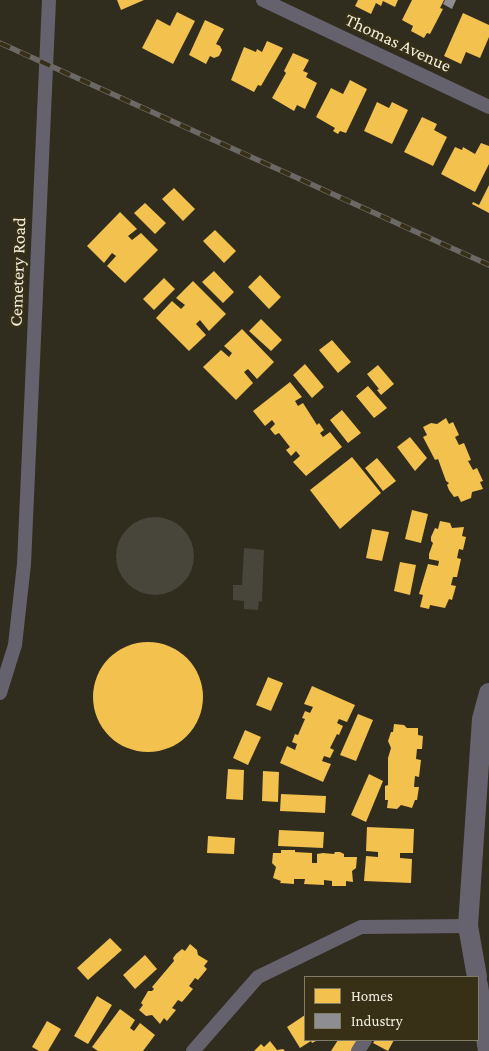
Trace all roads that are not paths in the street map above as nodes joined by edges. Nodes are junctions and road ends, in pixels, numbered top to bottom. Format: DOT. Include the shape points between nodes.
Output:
graph roads {
  1 [pos="49,0"];
  2 [pos="263,0"];
  3 [pos="489,107"];
  4 [pos="0,693"];
  5 [pos="489,693"];
  6 [pos="468,926"];
  7 [pos="476,976"];
  8 [pos="479,992"];
  9 [pos="193,1051"];
  10 [pos="488,1051"];
  1 -- 4 [label="street, Cemetery Road" via="24,564 15,645"];
  2 -- 3 [label="street, Thomas Avenue"];
  5 -- 6 [label="main road" via="482,719"];
  6 -- 7 [label="main road"];
  6 -- 9 [label="street" via="361,928 258,977"];
  8 -- 10 [label="main road"];
}
